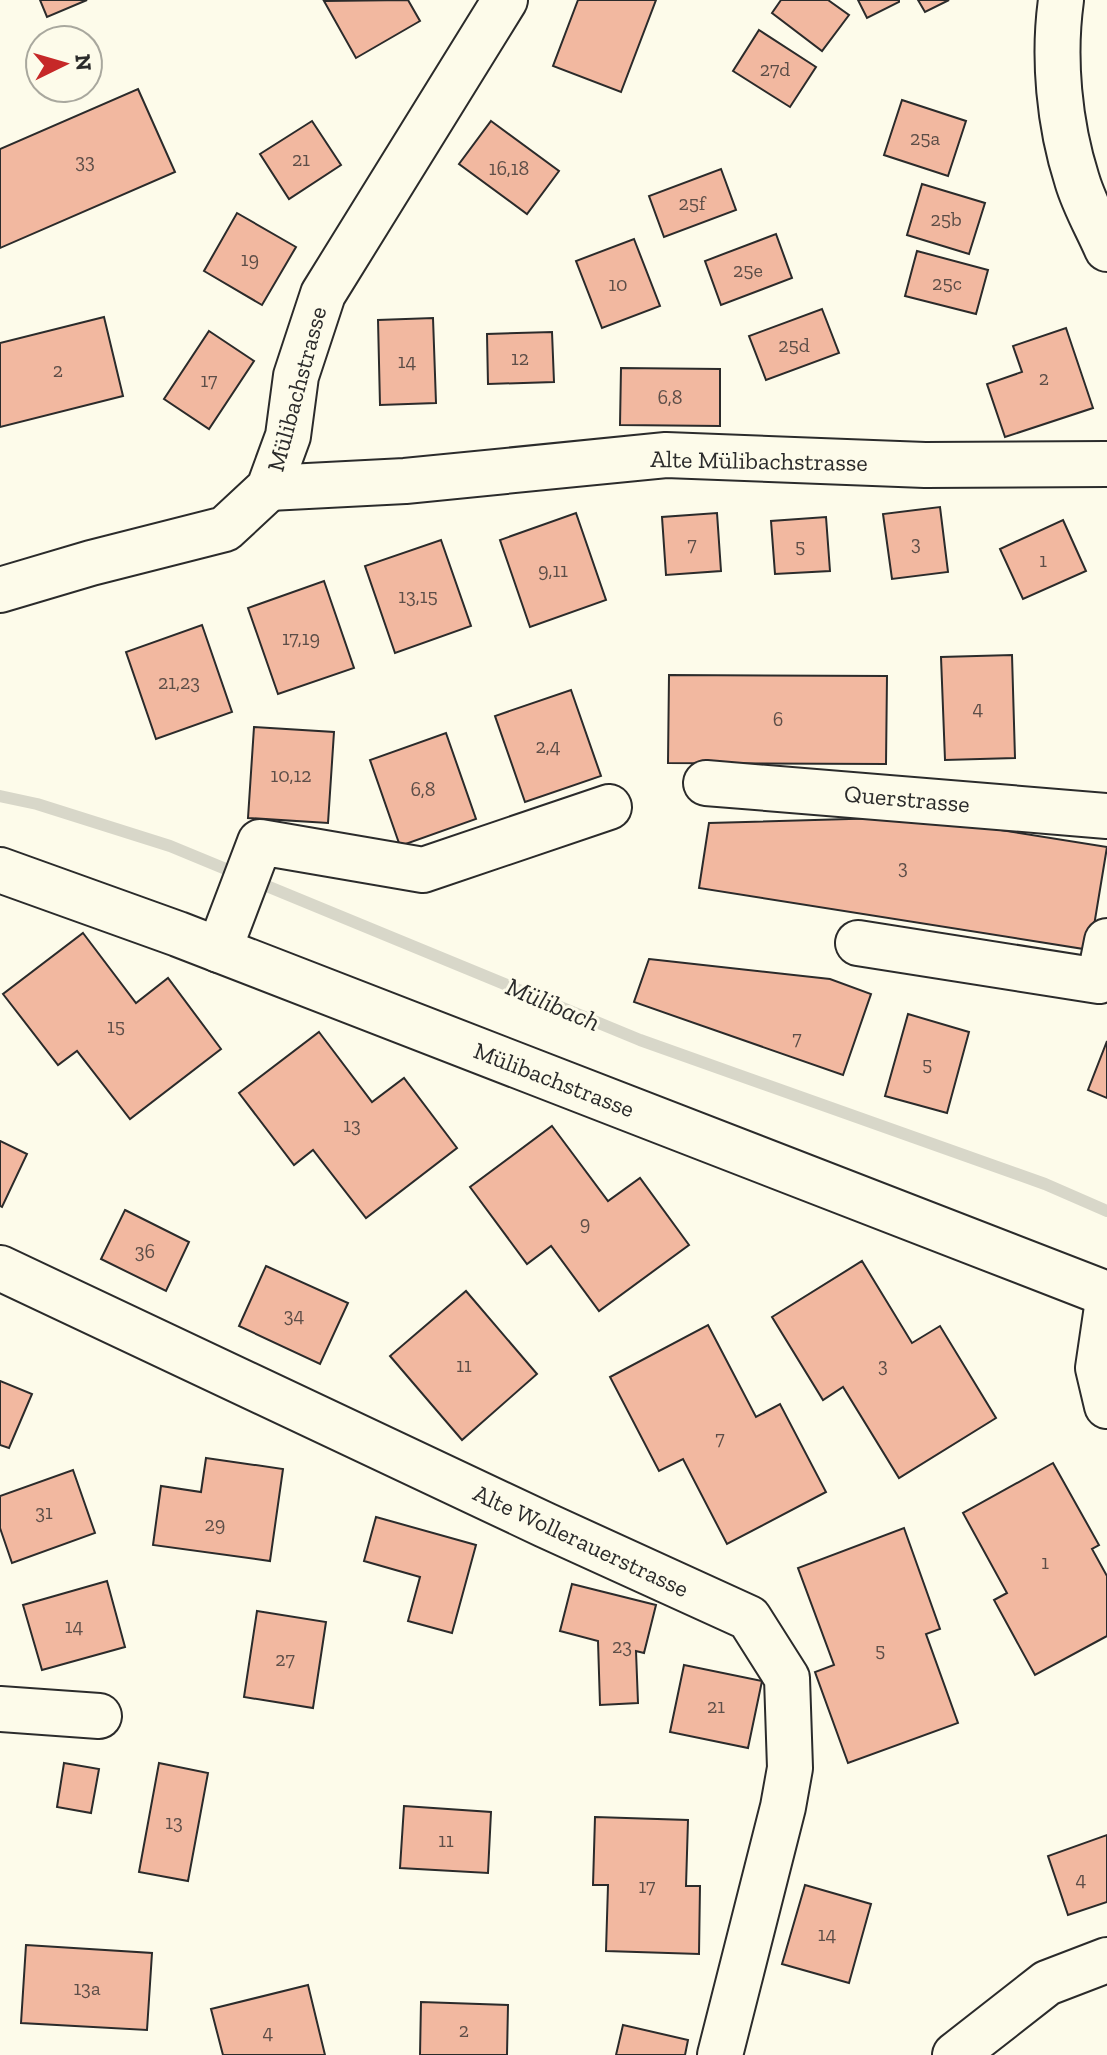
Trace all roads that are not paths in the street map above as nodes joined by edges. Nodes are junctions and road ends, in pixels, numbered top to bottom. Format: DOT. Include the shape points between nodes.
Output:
graph roads {
  1 [pos="505,0"];
  2 [pos="1061,0"];
  3 [pos="1107,249"];
  4 [pos="1107,464"];
  5 [pos="269,488"];
  6 [pos="0,590"];
  7 [pos="706,783"];
  8 [pos="609,807"];
  9 [pos="1107,816"];
  10 [pos="0,870"];
  11 [pos="1107,941"];
  12 [pos="858,943"];
  13 [pos="219,950"];
  14 [pos="0,1268"];
  15 [pos="1107,1294"];
  16 [pos="1107,1307"];
  17 [pos="1107,1406"];
  18 [pos="0,1709"];
  19 [pos="99,1716"];
  20 [pos="1107,1960"];
  21 [pos="720,2055"];
  22 [pos="955,2055"];
  1 -- 5 [label="street, Mülibachstrasse" via="323,294 296,376 288,436"];
  2 -- 3 [label="street" via="1056,33 1064,123 1077,181"];
  4 -- 5 [label="street, Alte Mülibachstrasse" via="925,465 666,455 405,481"];
  5 -- 6 [label="street, Mülibachstrasse" via="225,529"];
  7 -- 9 [label="street, Querstrasse"];
  8 -- 13 [label="street" via="423,870 260,842"];
  10 -- 13 [label="street, Mülibachstrasse"];
  11 -- 12 [label="street" via="1099,981"];
  13 -- 15 [label="street, Mülibachstrasse"];
  14 -- 21 [label="street, Alte Wollerauerstrasse" via="749,1618 787,1678 790,1768"];
  16 -- 17 [label="street" via="1098,1368"];
  18 -- 19 [label="street"];
  20 -- 22 [label="street" via="1047,1983"];
}
